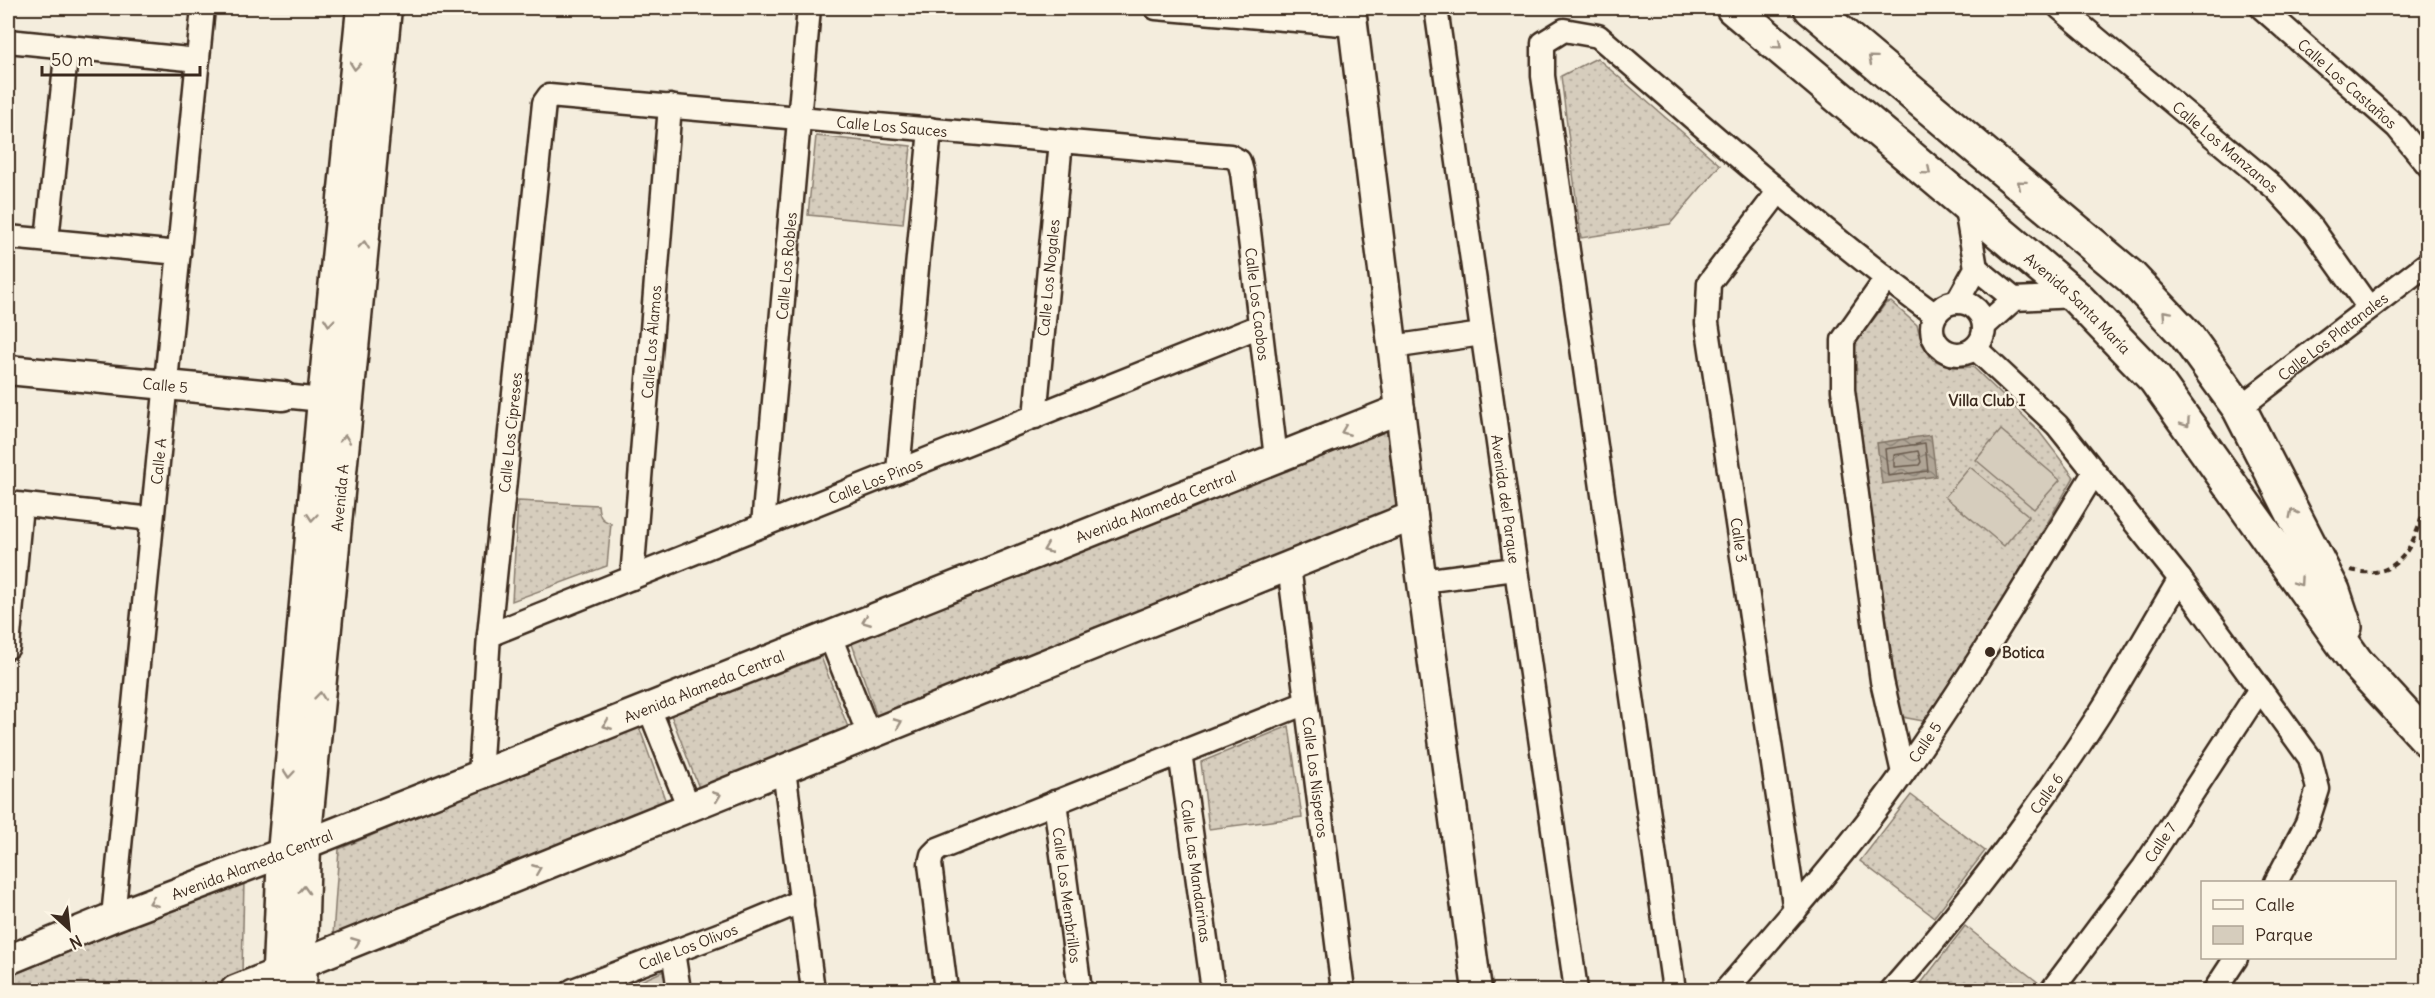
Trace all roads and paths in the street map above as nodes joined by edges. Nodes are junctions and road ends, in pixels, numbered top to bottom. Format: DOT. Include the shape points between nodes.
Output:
graph roads {
  1 [pos="203,8"];
  2 [pos="361,8"];
  3 [pos="387,8"];
  4 [pos="809,8"];
  5 [pos="1156,8"];
  6 [pos="1436,8"];
  7 [pos="1733,8"];
  8 [pos="2060,8"];
  9 [pos="2262,8"];
  10 [pos="1824,15"];
  11 [pos="1352,16"];
  12 [pos="8,41"];
  13 [pos="67,47"];
  14 [pos="198,60"];
  15 [pos="1806,69"];
  16 [pos="554,96"];
  17 [pos="670,106"];
  18 [pos="799,117"];
  19 [pos="930,129"];
  20 [pos="1061,141"];
  21 [pos="1230,156"];
  22 [pos="2427,165"];
  23 [pos="1779,191"];
  24 [pos="1965,203"];
  25 [pos="8,237"];
  26 [pos="47,240"];
  27 [pos="179,253"];
  28 [pos="2427,263"];
  29 [pos="1976,268"];
  30 [pos="1886,279"];
  31 [pos="2075,296"];
  32 [pos="2014,299"];
  33 [pos="1957,302"];
  34 [pos="2370,308"];
  35 [pos="1935,315"];
  36 [pos="1260,326"];
  37 [pos="1984,326"];
  38 [pos="1482,334"];
  39 [pos="1392,347"];
  40 [pos="1975,348"];
  41 [pos="2196,349"];
  42 [pos="8,370"];
  43 [pos="2155,379"];
  44 [pos="166,385"];
  45 [pos="283,396"];
  46 [pos="322,399"];
  47 [pos="2239,408"];
  48 [pos="1400,409"];
  49 [pos="1035,417"];
  50 [pos="1276,458"];
  51 [pos="898,471"];
  52 [pos="2094,473"];
  53 [pos="2427,491"];
  54 [pos="14,504"];
  55 [pos="1413,516"];
  56 [pos="153,519"];
  57 [pos="763,525"];
  58 [pos="2346,564"];
  59 [pos="1289,566"];
  60 [pos="1515,569"];
  61 [pos="632,578"];
  62 [pos="2180,579"];
  63 [pos="1422,581"];
  64 [pos="489,635"];
  65 [pos="8,636"];
  66 [pos="830,636"];
  67 [pos="2357,663"];
  68 [pos="2260,689"];
  69 [pos="1306,703"];
  70 [pos="649,708"];
  71 [pos="869,735"];
  72 [pos="2427,740"];
  73 [pos="1180,752"];
  74 [pos="784,770"];
  75 [pos="1903,773"];
  76 [pos="480,775"];
  77 [pos="1055,802"];
  78 [pos="689,808"];
  79 [pos="294,849"];
  80 [pos="2277,881"];
  81 [pos="802,900"];
  82 [pos="1795,911"];
  83 [pos="113,917"];
  84 [pos="673,952"];
  85 [pos="2235,959"];
  86 [pos="8,960"];
  87 [pos="289,980"];
  88 [pos="235,990"];
  89 [pos="573,990"];
  90 [pos="679,990"];
  91 [pos="813,990"];
  92 [pos="945,990"];
  93 [pos="1080,990"];
  94 [pos="1213,990"];
  95 [pos="1343,990"];
  96 [pos="1477,990"];
  97 [pos="1576,990"];
  98 [pos="1674,990"];
  99 [pos="1726,990"];
  100 [pos="1892,990"];
  101 [pos="2052,990"];
  102 [pos="2215,990"];
  1 -- 14 [label="street, Calle A"];
  2 -- 46 [label="street, Avenida A, one-way"];
  79 -- 3 [label="street, Avenida A, one-way"];
  4 -- 18 [label="street, Calle Los Robles"];
  5 -- 11 [label="street"];
  6 -- 38 [label="street, Avenida del Parque"];
  7 -- 15 [label="main road, Avenida Santa María, one-way"];
  8 -- 34 [label="street, Calle Los Manzanos" via="2276,189 2313,229"];
  9 -- 22 [label="street, Calle Los Castaños" via="2397,127"];
  10 -- 15 [label="main road"];
  41 -- 10 [label="main road, Avenida Santa María, one-way" via="2131,277"];
  11 -- 39 [label="street"];
  12 -- 13 [label="street"];
  13 -- 14 [label="street"];
  13 -- 26 [label="street"];
  14 -- 27 [label="street, Calle A"];
  15 -- 24 [label="main road, Avenida Santa María, one-way"];
  16 -- 17 [label="street, Calle Los Sauces"];
  16 -- 64 [label="street, Calle Los Cipreses" via="544,103"];
  17 -- 18 [label="street, Calle Los Sauces"];
  17 -- 61 [label="street, Calle Los Álamos"];
  18 -- 19 [label="street, Calle Los Sauces"];
  18 -- 57 [label="street, Calle Los Robles"];
  19 -- 20 [label="street, Calle Los Sauces"];
  19 -- 51 [label="street"];
  20 -- 21 [label="street, Calle Los Sauces"];
  20 -- 49 [label="street, Calle Los Nogales"];
  21 -- 36 [label="street, Calle Los Caobos" via="1239,162 1242,172"];
  23 -- 30 [label="street"];
  23 -- 82 [label="street, Calle 3" via="1709,283 1707,323"];
  23 -- 98 [label="street" via="1598,36 1564,30 1543,43 1543,76"];
  24 -- 29 [label="street"];
  24 -- 31 [label="main road, Avenida Santa María"];
  25 -- 26 [label="street"];
  26 -- 27 [label="street"];
  27 -- 44 [label="street, Calle A"];
  28 -- 34 [label="street, Calle Los Platanales"];
  29 -- 32 [label="street"];
  29 -- 33 [label="street"];
  30 -- 35 [label="street"];
  30 -- 75 [label="street" via="1843,340 1843,390 1882,681"];
  31 -- 32 [label="street"];
  31 -- 43 [label="main road, Avenida Santa María"];
  32 -- 37 [label="street"];
  33 -- 35 [label="street"];
  33 -- 37 [label="street" via="1972,306"];
  34 -- 47 [label="street, Calle Los Platanales"];
  35 -- 40 [label="street" via="1934,339 1944,351 1960,354"];
  36 -- 49 [label="street, Calle Los Pinos"];
  36 -- 50 [label="street, Calle Los Caobos"];
  37 -- 40 [label="street"];
  38 -- 39 [label="street"];
  38 -- 60 [label="street, Avenida del Parque"];
  39 -- 48 [label="street"];
  40 -- 52 [label="street" via="2057,425"];
  41 -- 43 [label="main road" via="2197,371 2188,382 2167,387"];
  41 -- 47 [label="main road, Avenida Santa María"];
  42 -- 44 [label="street, Calle 5"];
  43 -- 67 [label="main road, Avenida Santa María, one-way"];
  44 -- 45 [label="street, Calle 5"];
  44 -- 56 [label="street, Calle A"];
  45 -- 46 [label="street, Calle 5"];
  46 -- 79 [label="street, Avenida A, one-way"];
  67 -- 47 [label="main road, Avenida Santa María, one-way" via="2333,591"];
  48 -- 50 [label="street, Avenida Alameda Central, one-way"];
  48 -- 55 [label="street"];
  49 -- 51 [label="street, Calle Los Pinos"];
  50 -- 66 [label="street, Avenida Alameda Central, one-way"];
  51 -- 57 [label="street, Calle Los Pinos"];
  52 -- 62 [label="street"];
  52 -- 75 [label="street, Calle 5"];
  53 -- 58 [label="path" via="2408,553 2383,571 2352,571"];
  54 -- 56 [label="street"];
  54 -- 65 [label="street"];
  55 -- 59 [label="street"];
  55 -- 63 [label="street"];
  56 -- 83 [label="street, Calle A"];
  57 -- 61 [label="street, Calle Los Pinos"];
  59 -- 69 [label="street, Calle Los Nísperos"];
  71 -- 59 [label="street, one-way"];
  60 -- 63 [label="street"];
  60 -- 97 [label="street, Avenida del Parque"];
  61 -- 64 [label="street, Calle Los Pinos"];
  62 -- 68 [label="street"];
  62 -- 100 [label="street, Calle 6" via="2100,713 2012,841"];
  63 -- 96 [label="street"];
  64 -- 76 [label="street, Calle Los Cipreses"];
  66 -- 70 [label="street, Avenida Alameda Central"];
  66 -- 71 [label="street"];
  67 -- 72 [label="main road, Avenida Santa María"];
  68 -- 80 [label="street" via="2310,758 2318,789 2307,824"];
  68 -- 101 [label="street, Calle 7" via="2144,867"];
  69 -- 73 [label="street"];
  69 -- 95 [label="street, Calle Los Nísperos"];
  70 -- 76 [label="street, Avenida Alameda Central, one-way"];
  70 -- 78 [label="street"];
  71 -- 74 [label="street"];
  73 -- 77 [label="street"];
  73 -- 94 [label="street, Calle Las Mandarinas"];
  78 -- 74 [label="street, one-way"];
  74 -- 81 [label="street"];
  75 -- 82 [label="street, Calle 5"];
  76 -- 79 [label="street, Avenida Alameda Central"];
  77 -- 92 [label="street" via="938,849 932,855"];
  77 -- 93 [label="street, Calle Los Membrillos"];
  87 -- 78 [label="street, one-way"];
  79 -- 83 [label="street, Avenida Alameda Central, one-way"];
  79 -- 87 [label="street, Avenida A"];
  81 -- 84 [label="street, Calle Los Olivos"];
  81 -- 91 [label="street"];
  82 -- 99 [label="street, Calle 5"];
  83 -- 86 [label="street, Avenida Alameda Central"];
  84 -- 89 [label="street, Calle Los Olivos"];
  84 -- 90 [label="street"];
  85 -- 102 [label="street"];
  87 -- 88 [label="street"];
}
